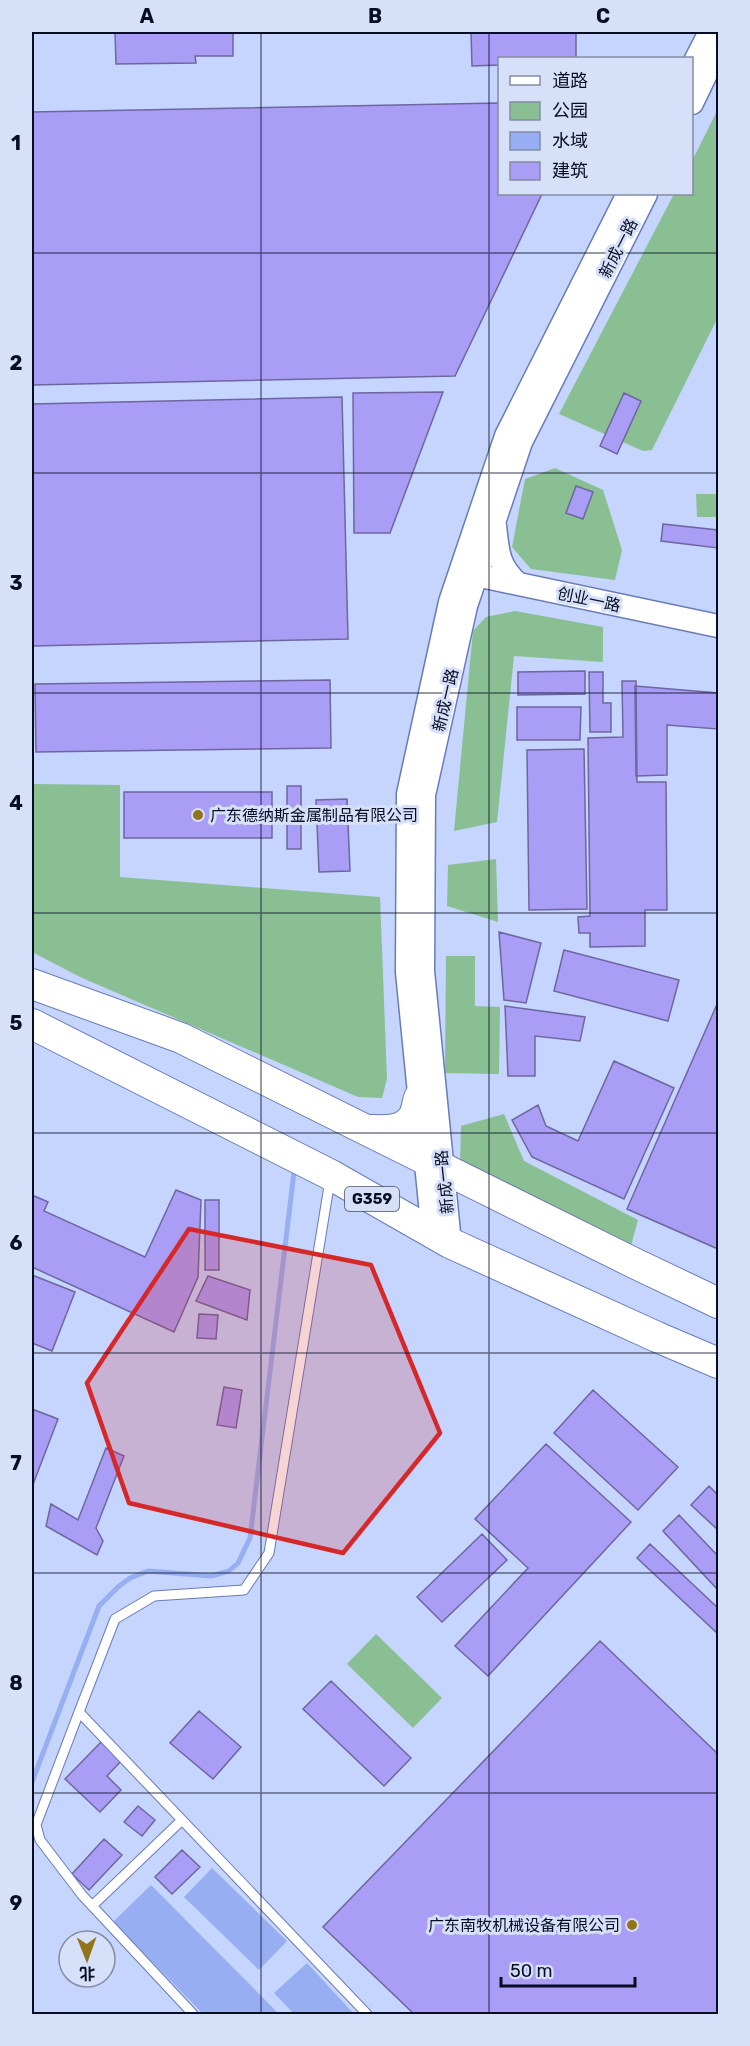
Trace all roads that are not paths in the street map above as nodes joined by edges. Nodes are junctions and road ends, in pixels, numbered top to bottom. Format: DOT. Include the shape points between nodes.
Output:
graph roads {
  1 [pos="710,32"];
  2 [pos="718,49"];
  3 [pos="693,66"];
  4 [pos="693,101"];
  5 [pos="627,195"];
  6 [pos="645,195"];
  7 [pos="495,519"];
  8 [pos="469,572"];
  9 [pos="518,584"];
  10 [pos="718,626"];
  11 [pos="461,629"];
  12 [pos="32,984"];
  13 [pos="32,1024"];
  14 [pos="418,1098"];
  15 [pos="367,1130"];
  16 [pos="433,1163"];
  17 [pos="331,1176"];
  18 [pos="442,1238"];
  19 [pos="718,1303"];
  20 [pos="718,1363"];
  21 [pos="79,1712"];
  22 [pos="182,1820"];
  23 [pos="92,1906"];
  24 [pos="193,2014"];
  25 [pos="367,2014"];
  1 -- 3 [label="street"];
  2 -- 4 [label="street"];
  5 -- 8 [label="street, 新成一路" via="506,436"];
  6 -- 7 [label="street, 新成一路" via="521,442"];
  7 -- 8 [label="street, 新成一路"];
  7 -- 9 [label="street" via="500,561"];
  8 -- 9 [label="street, 创业一路"];
  8 -- 11 [label="street, 新成一路"];
  8 -- 14 [label="street, 新成一路" via="450,602 408,794 407,972"];
  9 -- 10 [label="street, 创业一路"];
  9 -- 11 [label="street" via="495,590 480,600"];
  11 -- 16 [label="street, 新成一路" via="424,795 423,971"];
  12 -- 15 [label="highway" via="181,1038"];
  13 -- 17 [label="highway, G359"];
  14 -- 15 [label="highway" via="412,1118 401,1127"];
  14 -- 16 [label="street, 新成一路"];
  15 -- 16 [label="highway"];
  16 -- 18 [label="street, 新成一路"];
  16 -- 19 [label="highway"];
  17 -- 18 [label="highway, G359"];
  17 -- 21 [label="lane" via="269,1553 244,1590 154,1596 115,1619"];
  18 -- 20 [label="highway, G359"];
  21 -- 22 [label="lane"];
  21 -- 23 [label="lane" via="36,1825 40,1840"];
  22 -- 23 [label="lane"];
  22 -- 25 [label="lane"];
  23 -- 24 [label="lane"];
}
